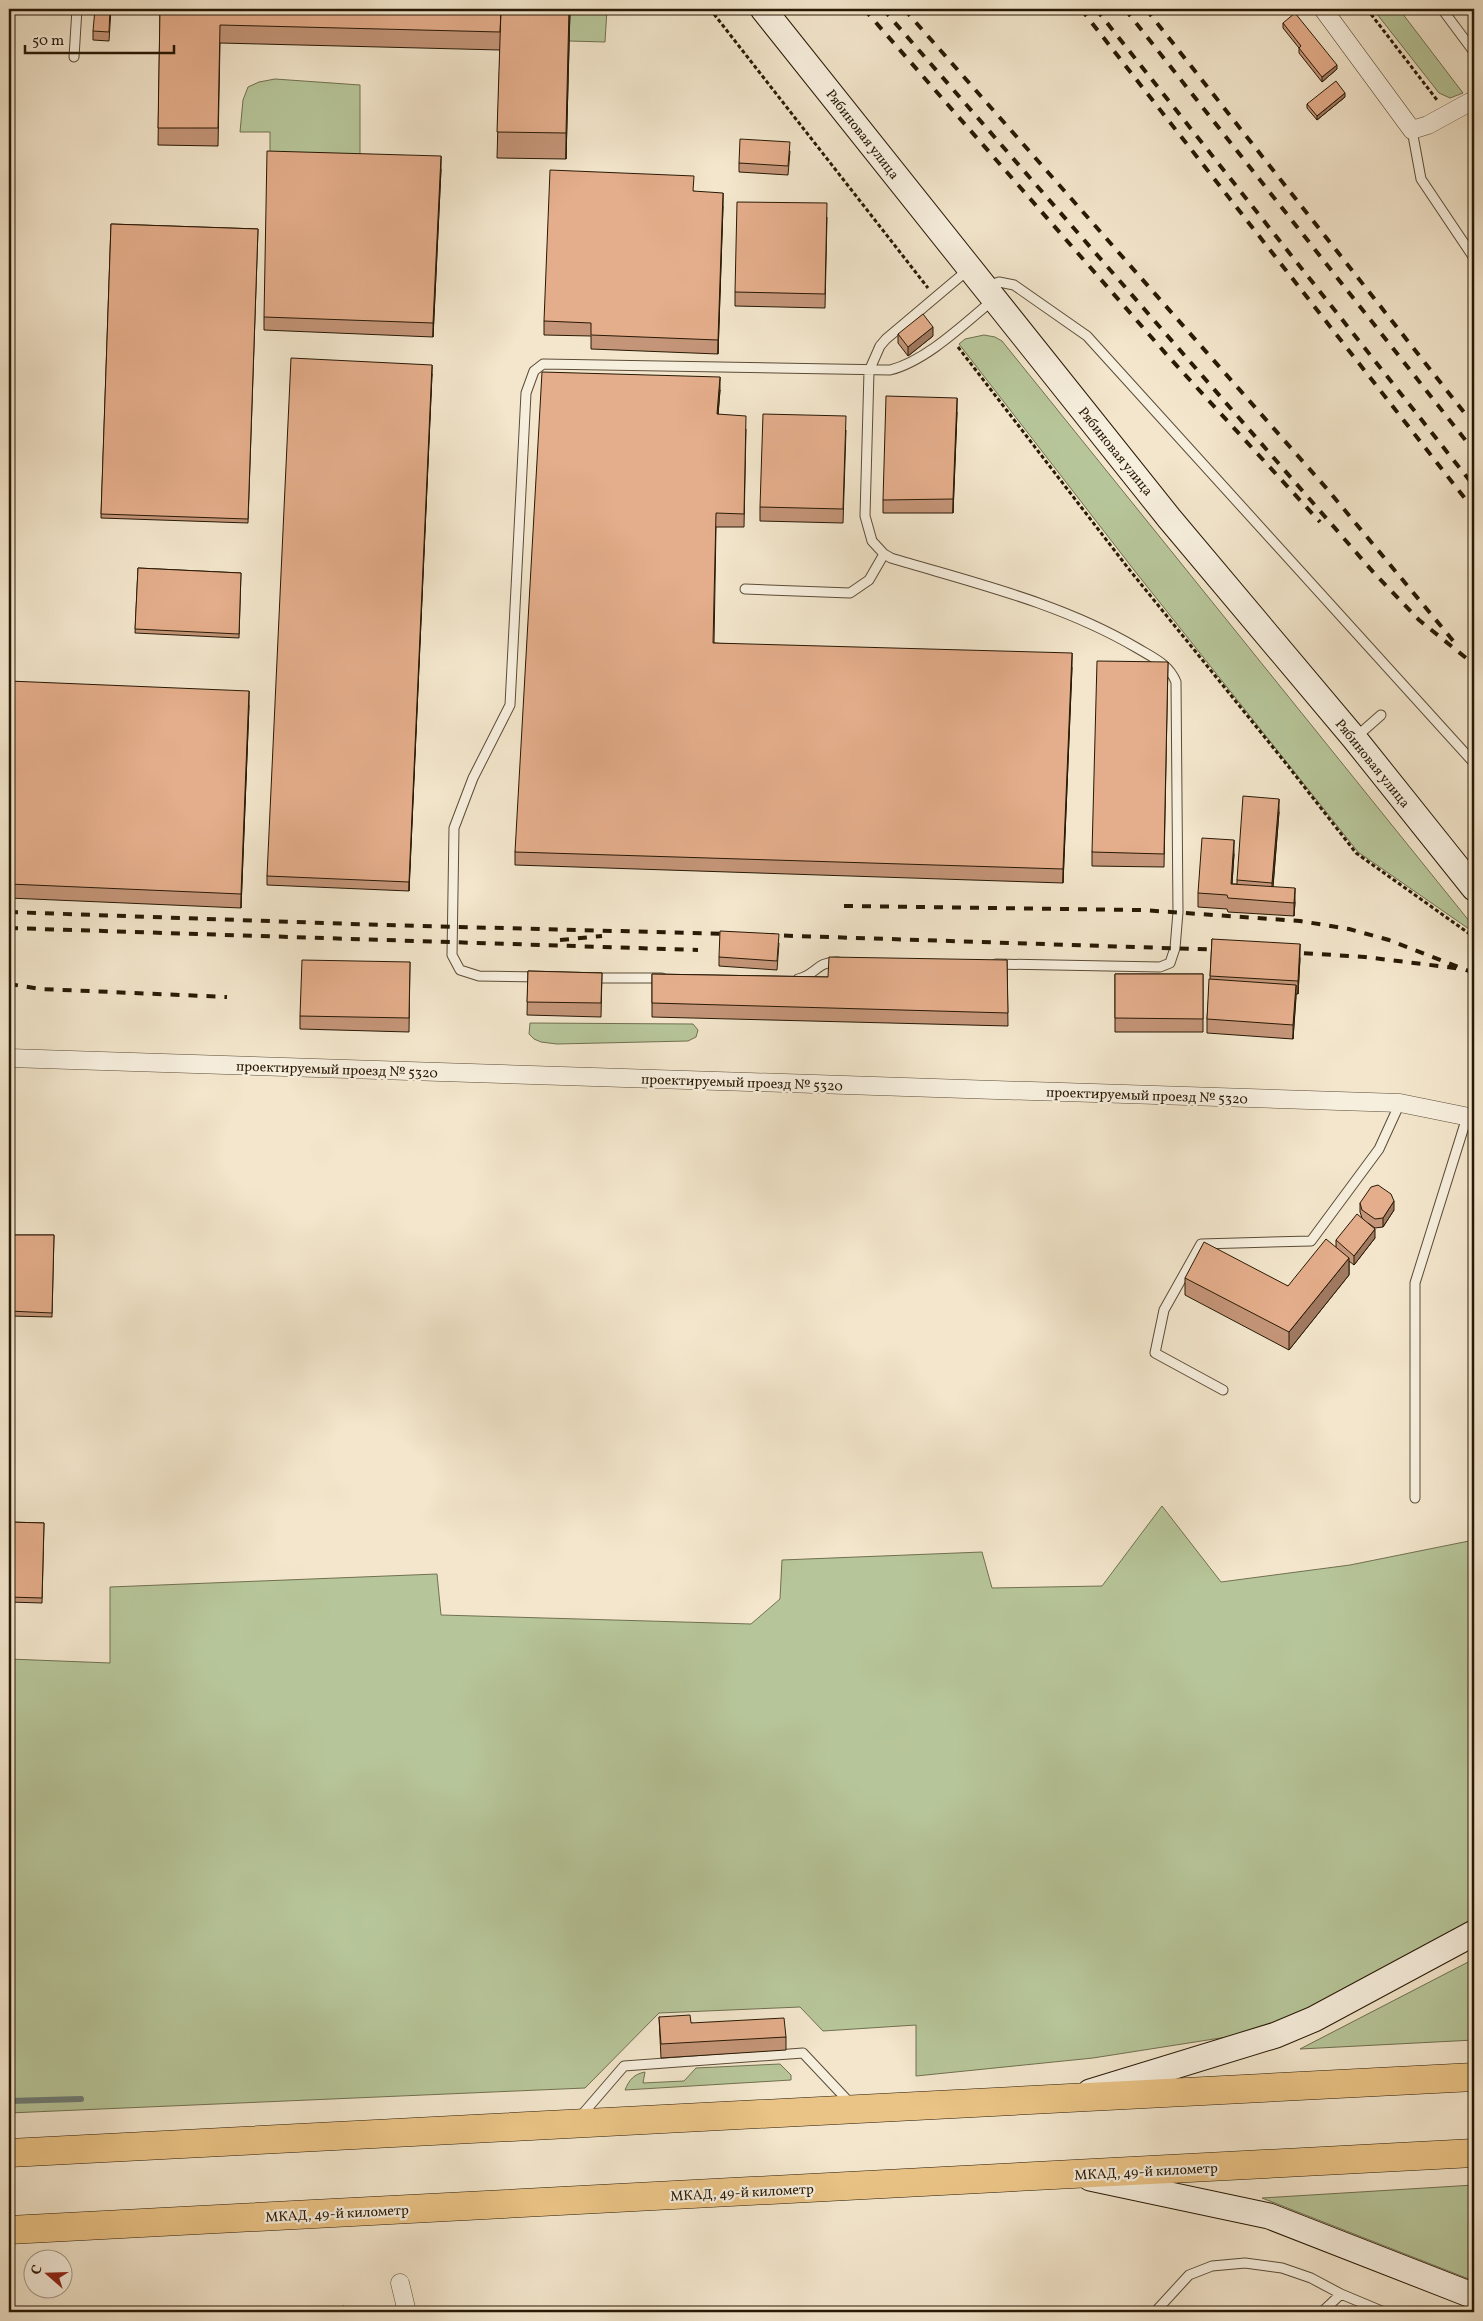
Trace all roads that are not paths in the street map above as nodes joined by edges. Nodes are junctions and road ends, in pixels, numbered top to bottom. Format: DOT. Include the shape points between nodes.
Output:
graph roads {
  1 [pos="78,9"];
  2 [pos="763,9"];
  3 [pos="1323,9"];
  4 [pos="1442,9"];
  5 [pos="1474,52"];
  6 [pos="74,57"];
  7 [pos="1472,101"];
  8 [pos="1412,130"];
  9 [pos="1474,258"];
  10 [pos="982,285"];
  11 [pos="869,371"];
  12 [pos="884,554"];
  13 [pos="745,589"];
  14 [pos="1381,715"];
  15 [pos="1354,738"];
  16 [pos="1474,763"];
  17 [pos="1474,888"];
  18 [pos="848,962"];
  19 [pos="984,964"];
  20 [pos="547,977"];
  21 [pos="576,977"];
  22 [pos="673,978"];
  23 [pos="790,979"];
  24 [pos="9,1058"];
  25 [pos="1400,1103"];
  26 [pos="1471,1118"];
  27 [pos="1223,1390"];
  28 [pos="1415,1498"];
  29 [pos="1474,1933"];
  30 [pos="1474,2077"];
  31 [pos="1074,2098"];
  32 [pos="856,2109"];
  33 [pos="575,2124"];
  34 [pos="9,2153"];
  35 [pos="1474,2153"];
  36 [pos="1073,2175"];
  37 [pos="9,2230"];
  38 [pos="400,2283"];
  39 [pos="1341,2294"];
  40 [pos="1474,2296"];
  41 [pos="407,2312"];
  42 [pos="1154,2312"];
  43 [pos="1322,2312"];
  44 [pos="1384,2312"];
  1 -- 6 [label="lane"];
  2 -- 10 [label="street, Рябиновая улица"];
  3 -- 8 [label="street"];
  4 -- 5 [label="lane"];
  7 -- 8 [label="street" via="1428,126"];
  8 -- 9 [label="lane" via="1421,178"];
  10 -- 11 [label="lane" via="936,298 886,339"];
  10 -- 11 [label="lane" via="954,332 900,368"];
  10 -- 15 [label="street, Рябиновая улица" via="1169,518"];
  10 -- 16 [label="lane" via="1014,284 1087,336"];
  11 -- 12 [label="lane" via="865,516 872,540"];
  11 -- 20 [label="lane" via="543,364 534,371 526,393 510,705 473,778 454,828 452,954 460,970 479,976"];
  12 -- 13 [label="lane" via="869,580 850,593"];
  12 -- 19 [label="lane" via="1087,621 1158,660 1172,672 1176,682 1178,912 1175,948 1170,963 1160,966"];
  14 -- 15 [label="lane"];
  15 -- 17 [label="street, Рябиновая улица"];
  18 -- 23 [label="lane" via="828,961 812,975"];
  21 -- 22 [label="lane"];
  24 -- 25 [label="street, проектируемый проезд № 5320"];
  25 -- 26 [label="street, проектируемый проезд № 5320"];
  25 -- 27 [label="lane" via="1379,1149 1312,1240 1201,1244 1164,1310 1155,1353"];
  26 -- 28 [label="lane" via="1414,1283"];
  29 -- 31 [label="street" via="1276,2036"];
  30 -- 31 [label="highway"];
  31 -- 32 [label="highway"];
  32 -- 33 [label="highway"];
  32 -- 33 [label="lane" via="803,2053 624,2066"];
  33 -- 34 [label="highway"];
  35 -- 36 [label="highway, МКАД, 49-й километр"];
  36 -- 37 [label="highway, МКАД, 49-й километр"];
  36 -- 40 [label="street" via="1269,2216"];
  38 -- 41 [label="street"];
  39 -- 42 [label="lane" via="1311,2278 1282,2268 1237,2264 1212,2266 1189,2275"];
  39 -- 43 [label="lane"];
  39 -- 44 [label="lane"];
}
